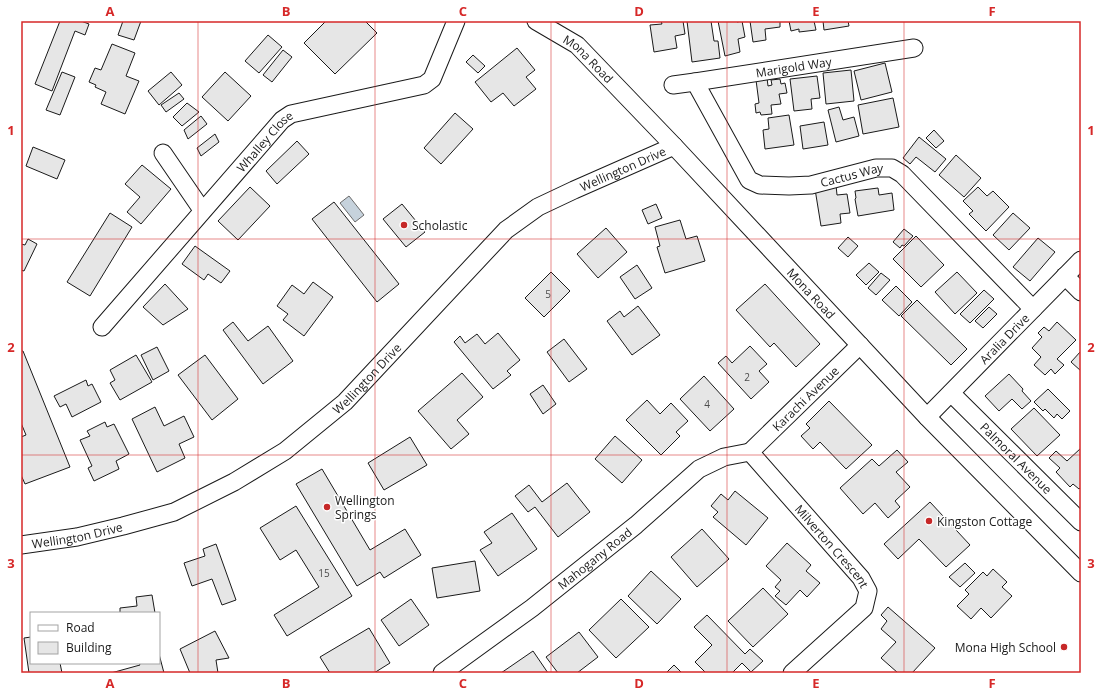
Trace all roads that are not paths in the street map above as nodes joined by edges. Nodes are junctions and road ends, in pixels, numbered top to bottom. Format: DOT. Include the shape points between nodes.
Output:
graph roads {
  1 [pos="456,21"];
  2 [pos="536,21"];
  3 [pos="914,48"];
  4 [pos="695,82"];
  5 [pos="673,85"];
  6 [pos="674,146"];
  7 [pos="163,154"];
  8 [pos="202,210"];
  9 [pos="1081,260"];
  10 [pos="1065,276"];
  11 [pos="1081,292"];
  12 [pos="1033,309"];
  13 [pos="102,327"];
  14 [pos="860,345"];
  15 [pos="951,393"];
  16 [pos="927,417"];
  17 [pos="750,452"];
  18 [pos="1081,522"];
  19 [pos="21,545"];
  20 [pos="1081,573"];
  21 [pos="442,673"];
  22 [pos="792,673"];
  1 -- 8 [label="street, Whalley Close" via="432,79 424,85 291,114 282,120"];
  2 -- 6 [label="street, Mona Road" via="577,45"];
  3 -- 4 [label="street, Marigold Way"];
  4 -- 5 [label="street, Marigold Way"];
  4 -- 12 [label="street, Cactus Way" via="749,180 760,185 811,185 876,168 892,168 902,174"];
  6 -- 14 [label="street, Mona Road"];
  6 -- 19 [label="street, Wellington Drive" via="538,207 506,230 345,402 285,451 234,482 174,512 77,537"];
  7 -- 8 [label="street"];
  8 -- 13 [label="street, Whalley Close"];
  9 -- 10 [label="street, Aralia Drive"];
  10 -- 11 [label="street"];
  10 -- 12 [label="street, Aralia Drive"];
  12 -- 15 [label="street, Aralia Drive"];
  14 -- 16 [label="street, Mona Road"];
  14 -- 17 [label="street, Karachi Avenue"];
  15 -- 16 [label="street, Aralia Drive"];
  15 -- 18 [label="street, Palmoral Avenue"];
  16 -- 20 [label="street, Mona Road"];
  17 -- 21 [label="street, Mahogany Road" via="724,457 699,469 636,525 532,608"];
  17 -- 22 [label="street, Milverton Crescent" via="861,578 868,591 864,608"];
}
